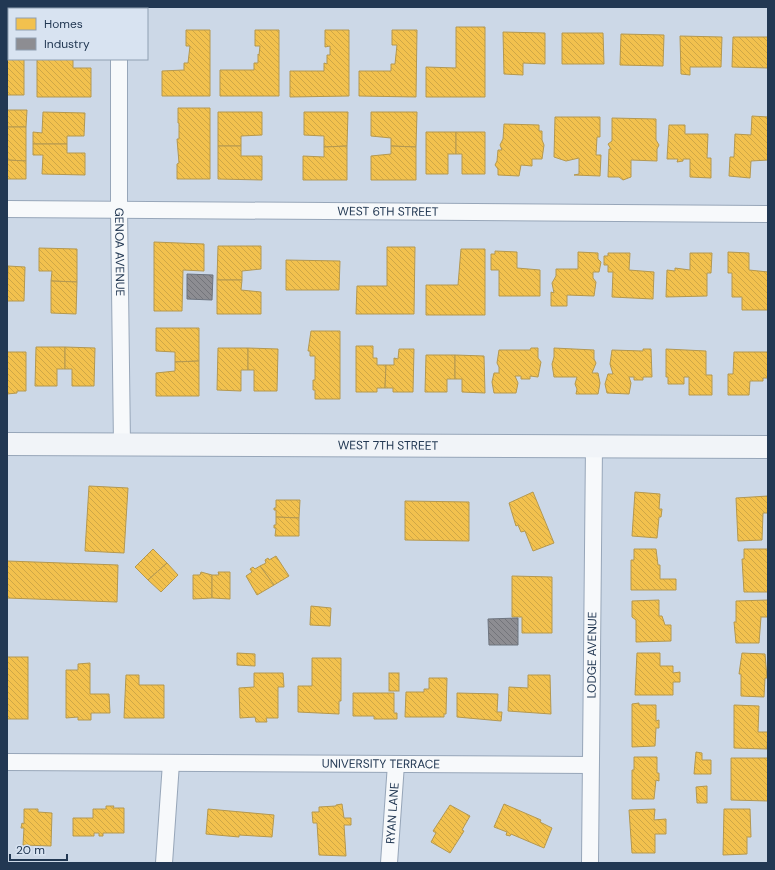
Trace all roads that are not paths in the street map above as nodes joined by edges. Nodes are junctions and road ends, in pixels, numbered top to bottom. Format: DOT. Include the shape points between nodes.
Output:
graph roads {
  1 [pos="119,60"];
  2 [pos="7,209"];
  3 [pos="119,209"];
  4 [pos="768,214"];
  5 [pos="7,444"];
  6 [pos="122,445"];
  7 [pos="594,446"];
  8 [pos="768,447"];
  9 [pos="7,762"];
  10 [pos="171,763"];
  11 [pos="396,764"];
  12 [pos="590,765"];
  13 [pos="164,863"];
  14 [pos="389,863"];
  15 [pos="590,863"];
  1 -- 3 [label="street, GENOA AVENUE"];
  2 -- 3 [label="street, WEST 6TH STREET"];
  3 -- 4 [label="street, WEST 6TH STREET"];
  3 -- 6 [label="street, GENOA AVENUE"];
  5 -- 6 [label="main road, WEST 7TH STREET"];
  6 -- 7 [label="main road, WEST 7TH STREET"];
  7 -- 8 [label="main road, WEST 7TH STREET"];
  7 -- 12 [label="street, LODGE AVENUE"];
  9 -- 10 [label="street, UNIVERSITY TERRACE"];
  10 -- 11 [label="street, UNIVERSITY TERRACE"];
  10 -- 13 [label="street"];
  11 -- 12 [label="street, UNIVERSITY TERRACE"];
  11 -- 14 [label="street, RYAN LANE"];
  12 -- 15 [label="street, LODGE AVENUE"];
}
